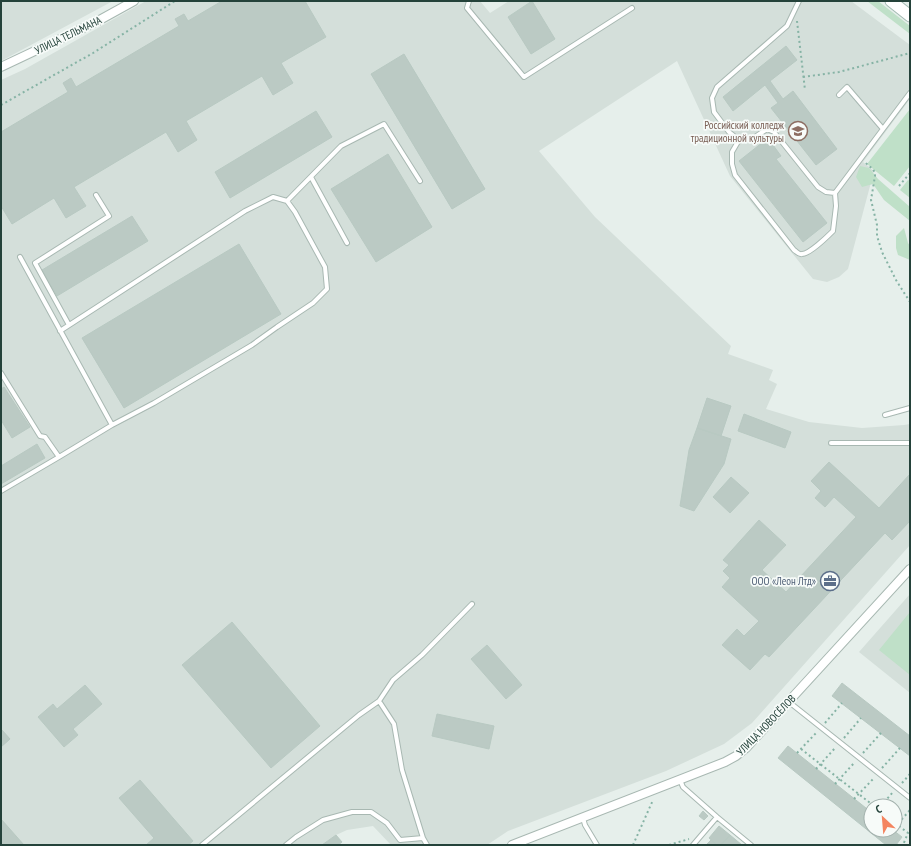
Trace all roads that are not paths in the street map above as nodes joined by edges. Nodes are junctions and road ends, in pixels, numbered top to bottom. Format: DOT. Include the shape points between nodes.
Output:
graph roads {
  1 [pos="134,1"];
  2 [pos="469,1"];
  3 [pos="799,1"];
  4 [pos="891,1"];
  5 [pos="632,8"];
  6 [pos="910,16"];
  7 [pos="1,67"];
  8 [pos="910,94"];
  9 [pos="839,95"];
  10 [pos="883,129"];
  11 [pos="739,140"];
  12 [pos="311,176"];
  13 [pos="420,181"];
  14 [pos="835,193"];
  15 [pos="96,195"];
  16 [pos="287,201"];
  17 [pos="347,242"];
  18 [pos="20,257"];
  19 [pos="69,325"];
  20 [pos="60,331"];
  21 [pos="1,373"];
  22 [pos="910,408"];
  23 [pos="885,415"];
  24 [pos="112,425"];
  25 [pos="910,442"];
  26 [pos="831,443"];
  27 [pos="58,456"];
  28 [pos="1,491"];
  29 [pos="910,569"];
  30 [pos="472,604"];
  31 [pos="379,701"];
  32 [pos="789,702"];
  33 [pos="680,780"];
  34 [pos="910,798"];
  35 [pos="717,817"];
  36 [pos="583,818"];
  37 [pos="423,838"];
  38 [pos="517,844"];
  39 [pos="202,845"];
  40 [pos="286,845"];
  41 [pos="426,845"];
  42 [pos="598,845"];
  43 [pos="693,845"];
  44 [pos="751,845"];
  1 -- 7 [label="street, УЛИЦА ТЕЛЬМАНА"];
  2 -- 5 [label="lane" via="467,8 524,77"];
  3 -- 11 [label="lane" via="787,26 717,87 712,98 714,112 729,132"];
  4 -- 6 [label="main road"];
  8 -- 10 [label="lane"];
  9 -- 10 [label="lane" via="847,87"];
  10 -- 14 [label="lane"];
  11 -- 14 [label="lane" via="752,139 767,129 774,132 818,187 826,192"];
  11 -- 14 [label="lane" via="732,152 735,175 798,254 808,252 834,232"];
  12 -- 13 [label="lane" via="341,146 384,124"];
  12 -- 16 [label="lane"];
  12 -- 17 [label="lane"];
  15 -- 19 [label="lane" via="109,216 34,263"];
  16 -- 19 [label="lane" via="273,197 245,211"];
  16 -- 24 [label="lane" via="325,267 326,289 313,303 252,345"];
  18 -- 20 [label="lane"];
  19 -- 20 [label="lane"];
  20 -- 24 [label="lane"];
  21 -- 27 [label="lane" via="40,436 45,437"];
  22 -- 23 [label="lane"];
  24 -- 27 [label="lane"];
  25 -- 26 [label="lane"];
  27 -- 28 [label="lane"];
  29 -- 32 [label="street, УЛИЦА НОВОСЁЛОВ"];
  30 -- 31 [label="lane" via="422,655 393,680"];
  31 -- 37 [label="lane" via="394,724 402,770"];
  31 -- 39 [label="lane"];
  32 -- 33 [label="street, УЛИЦА НОВОСЁЛОВ" via="736,756"];
  32 -- 34 [label="lane"];
  33 -- 35 [label="lane" via="683,787"];
  33 -- 36 [label="street, УЛИЦА НОВОСЁЛОВ"];
  35 -- 43 [label="lane"];
  35 -- 44 [label="lane"];
  36 -- 38 [label="street, УЛИЦА НОВОСЁЛОВ"];
  36 -- 42 [label="lane"];
  37 -- 40 [label="lane" via="400,840 387,823 371,812 352,812 323,820"];
  37 -- 41 [label="lane"];
}
